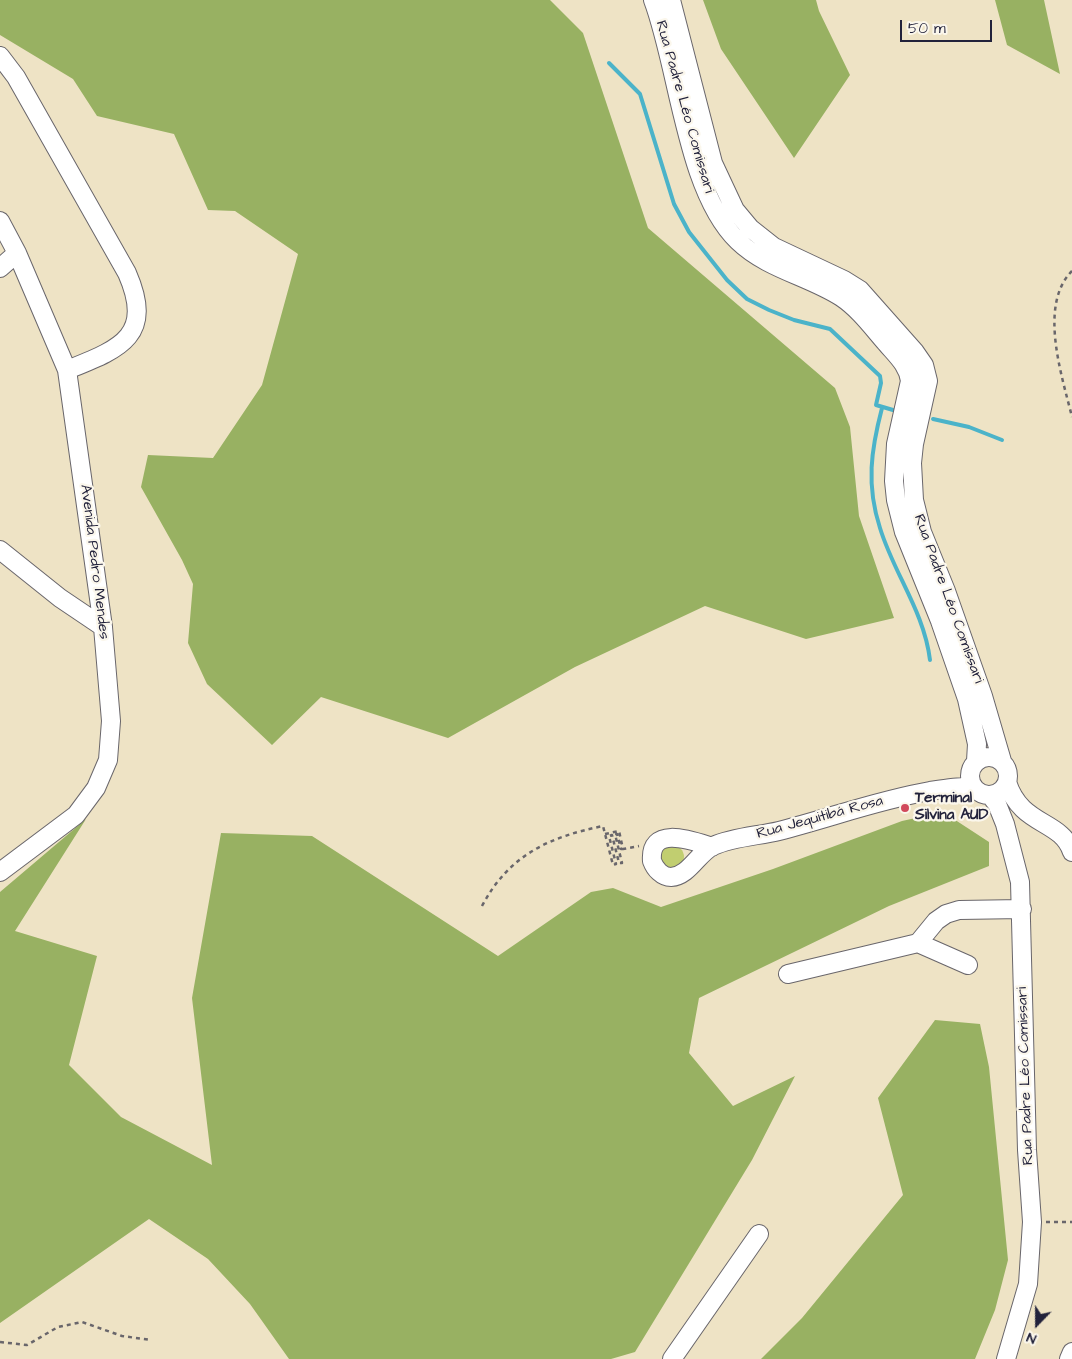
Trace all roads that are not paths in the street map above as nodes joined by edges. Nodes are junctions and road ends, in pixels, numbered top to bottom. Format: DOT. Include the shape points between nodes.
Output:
graph roads {
  1 [pos="653,0"];
  2 [pos="671,0"];
  3 [pos="0,56"];
  4 [pos="0,221"];
  5 [pos="17,253"];
  6 [pos="0,268"];
  7 [pos="67,370"];
  8 [pos="0,550"];
  9 [pos="103,627"];
  10 [pos="1002,761"];
  11 [pos="974,782"];
  12 [pos="1007,782"];
  13 [pos="712,847"];
  14 [pos="1072,852"];
  15 [pos="0,872"];
  16 [pos="1022,909"];
  17 [pos="918,943"];
  18 [pos="968,965"];
  19 [pos="788,974"];
  20 [pos="759,1234"];
  21 [pos="1072,1352"];
  22 [pos="672,1359"];
  23 [pos="1006,1359"];
  24 [pos="1069,1359"];
  1 -- 11 [label="street, Rua Padre Léo Comissari" via="700,175 722,223 737,240 762,259 845,301 908,369 910,381 894,463 896,500 904,532 967,699 978,744"];
  2 -- 10 [label="street, Rua Padre Léo Comissari" via="713,163 735,210 774,247 860,290 924,365 928,381 914,444 914,500 922,532 984,696"];
  3 -- 7 [label="street" via="16,76 117,256 138,302 134,327 124,342 112,352"];
  4 -- 5 [label="street, Avenida Pedro Mendes"];
  5 -- 6 [label="street"];
  5 -- 7 [label="street, Avenida Pedro Mendes"];
  7 -- 9 [label="street, Avenida Pedro Mendes"];
  8 -- 9 [label="street" via="60,598"];
  9 -- 15 [label="street, Avenida Pedro Mendes" via="111,721 108,760 96,788 76,814"];
  10 -- 11 [label="street, Rua Jequitibá Rosa" via="988,756"];
  10 -- 12 [label="street, Rua Padre Léo Comissari" via="1008,773"];
  11 -- 12 [label="street" via="1001,791"];
  11 -- 13 [label="street, Rua Jequitibá Rosa" via="901,796"];
  11 -- 16 [label="street, Rua Padre Léo Comissari" via="1001,812 1014,853"];
  12 -- 14 [label="street, Rua Padre Léo Comissari" via="1021,808 1064,837"];
  16 -- 17 [label="street" via="959,910 946,914"];
  16 -- 23 [label="street, Rua Padre Léo Comissari" via="1032,1222 1028,1284"];
  17 -- 18 [label="street"];
  17 -- 19 [label="street"];
  20 -- 22 [label="street"];
  21 -- 24 [label="street"];
}
